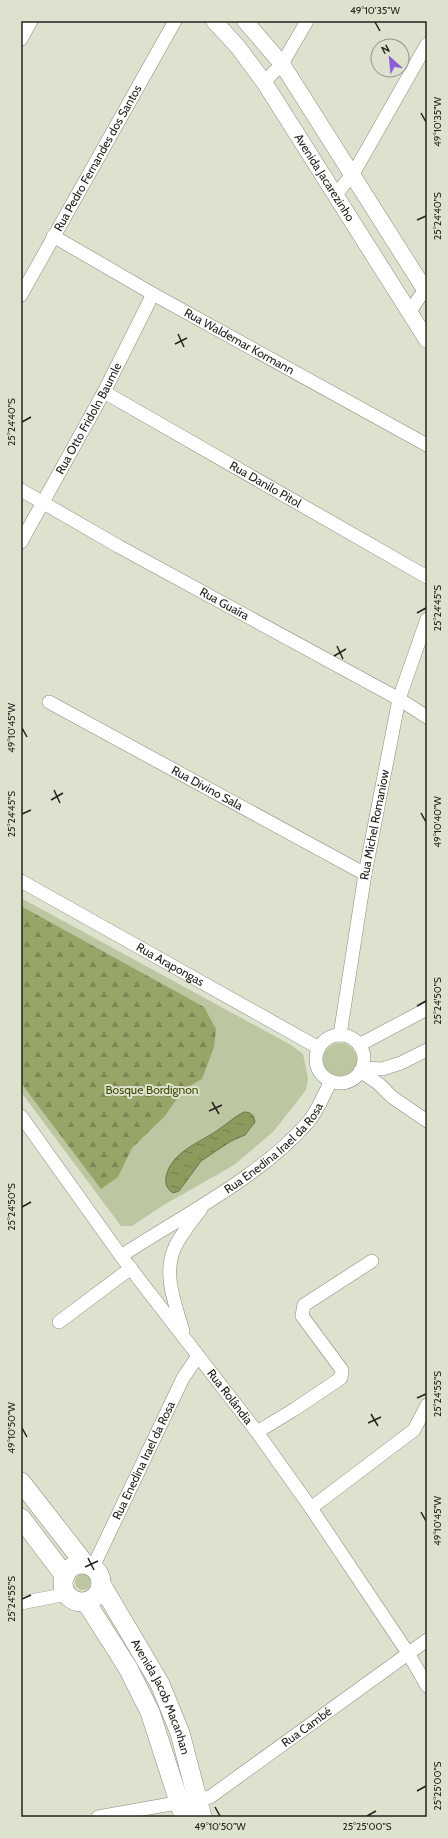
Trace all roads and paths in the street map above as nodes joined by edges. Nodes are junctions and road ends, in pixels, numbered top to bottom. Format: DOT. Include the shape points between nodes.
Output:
graph roads {
  1 [pos="31,21"];
  2 [pos="175,21"];
  3 [pos="214,21"];
  4 [pos="245,21"];
  5 [pos="307,21"];
  6 [pos="21,39"];
  7 [pos="427,44"];
  8 [pos="282,64"];
  9 [pos="264,82"];
  10 [pos="353,174"];
  11 [pos="336,194"];
  12 [pos="53,236"];
  13 [pos="426,290"];
  14 [pos="153,294"];
  15 [pos="21,295"];
  16 [pos="409,313"];
  17 [pos="427,340"];
  18 [pos="104,392"];
  19 [pos="427,445"];
  20 [pos="21,490"];
  21 [pos="44,502"];
  22 [pos="21,542"];
  23 [pos="427,578"];
  24 [pos="427,619"];
  25 [pos="399,699"];
  26 [pos="49,702"];
  27 [pos="427,717"];
  28 [pos="365,874"];
  29 [pos="21,881"];
  30 [pos="427,1009"];
  31 [pos="340,1035"];
  32 [pos="359,1045"];
  33 [pos="319,1048"];
  34 [pos="427,1050"];
  35 [pos="361,1069"];
  36 [pos="331,1081"];
  37 [pos="21,1116"];
  38 [pos="427,1121"];
  39 [pos="204,1204"];
  40 [pos="122,1256"];
  41 [pos="372,1261"];
  42 [pos="131,1268"];
  43 [pos="59,1322"];
  44 [pos="186,1339"];
  45 [pos="198,1356"];
  46 [pos="427,1405"];
  47 [pos="257,1432"];
  48 [pos="21,1482"];
  49 [pos="311,1508"];
  50 [pos="21,1518"];
  51 [pos="89,1565"];
  52 [pos="101,1584"];
  53 [pos="66,1585"];
  54 [pos="86,1602"];
  55 [pos="21,1603"];
  56 [pos="427,1640"];
  57 [pos="408,1653"];
  58 [pos="427,1686"];
  59 [pos="192,1810"];
  60 [pos="98,1817"];
  1 -- 6 [label="street"];
  2 -- 12 [label="street, Rua Pedro Fernandes dos Santos"];
  3 -- 9 [label="street, Avenida Jacarezinho" via="238,47"];
  4 -- 8 [label="street, Avenida Jacarezinho"];
  5 -- 8 [label="street"];
  7 -- 10 [label="street"];
  8 -- 9 [label="street"];
  8 -- 10 [label="street, Avenida Jacarezinho"];
  9 -- 11 [label="street, Avenida Jacarezinho"];
  10 -- 11 [label="street"];
  10 -- 13 [label="street, Avenida Jacarezinho"];
  11 -- 16 [label="street, Avenida Jacarezinho"];
  12 -- 14 [label="street, Rua Waldemar Kormann"];
  12 -- 15 [label="street, Rua Pedro Fernandes dos Santos"];
  13 -- 16 [label="street"];
  14 -- 18 [label="street, Rua Otto Fridoln Baumle"];
  14 -- 19 [label="street, Rua Waldemar Kormann"];
  16 -- 17 [label="street, Avenida Jacarezinho"];
  18 -- 21 [label="street, Rua Otto Fridoln Baumle"];
  18 -- 23 [label="street, Rua Danilo Pitol"];
  20 -- 21 [label="street, Rua Guaíra"];
  21 -- 22 [label="street, Rua Otto Fridoln Baumle"];
  21 -- 25 [label="street, Rua Guaíra" via="125,550"];
  24 -- 25 [label="street, Rua Michel Romaniow"];
  25 -- 27 [label="street, Rua Guaíra"];
  25 -- 28 [label="street, Rua Michel Romaniow"];
  26 -- 28 [label="street, Rua Divino Sala"];
  28 -- 31 [label="street, Rua Michel Romaniow"];
  29 -- 33 [label="street, Rua Arapongas"];
  30 -- 32 [label="street"];
  31 -- 32 [label="street" via="349,1037"];
  31 -- 33 [label="street" via="326,1040"];
  32 -- 35 [label="street" via="364,1056"];
  33 -- 36 [label="street" via="316,1057 318,1067"];
  34 -- 35 [label="street" via="382,1070"];
  35 -- 36 [label="street" via="350,1081"];
  35 -- 38 [label="street" via="392,1097"];
  36 -- 39 [label="street, Rua Enedina Irael da Rosa" via="310,1120 274,1156"];
  37 -- 40 [label="street, Rua Rolândia"];
  39 -- 40 [label="street, Rua Enedina Irael da Rosa"];
  39 -- 44 [label="street, Rua Enedina Irael da Rosa" via="174,1248 170,1274 172,1291"];
  40 -- 42 [label="street, Rua Rolândia"];
  41 -- 47 [label="street" via="304,1305 302,1316 342,1370 341,1378"];
  42 -- 43 [label="street"];
  42 -- 44 [label="street, Rua Rolândia"];
  44 -- 45 [label="street, Rua Rolândia"];
  45 -- 47 [label="street, Rua Rolândia"];
  45 -- 51 [label="street, Rua Enedina Irael da Rosa" via="183,1378"];
  46 -- 49 [label="street" via="414,1430"];
  47 -- 49 [label="street, Rua Rolândia"];
  48 -- 51 [label="main road"];
  49 -- 57 [label="street, Rua Rolândia"];
  50 -- 53 [label="main road"];
  51 -- 52 [label="main road" via="99,1574"];
  51 -- 53 [label="main road" via="72,1567"];
  52 -- 54 [label="main road" via="97,1595"];
  52 -- 59 [label="main road, Avenida Jacob Macanhan" via="160,1684 180,1733"];
  53 -- 54 [label="main road" via="76,1601"];
  53 -- 55 [label="street"];
  54 -- 59 [label="main road, Avenida Jacob Macanhan" via="128,1668"];
  56 -- 57 [label="street, Rua Cambé"];
  57 -- 58 [label="street, Rua Rolândia"];
  57 -- 59 [label="street, Rua Cambé"];
  59 -- 60 [label="street, Rua Cambé"];
}
